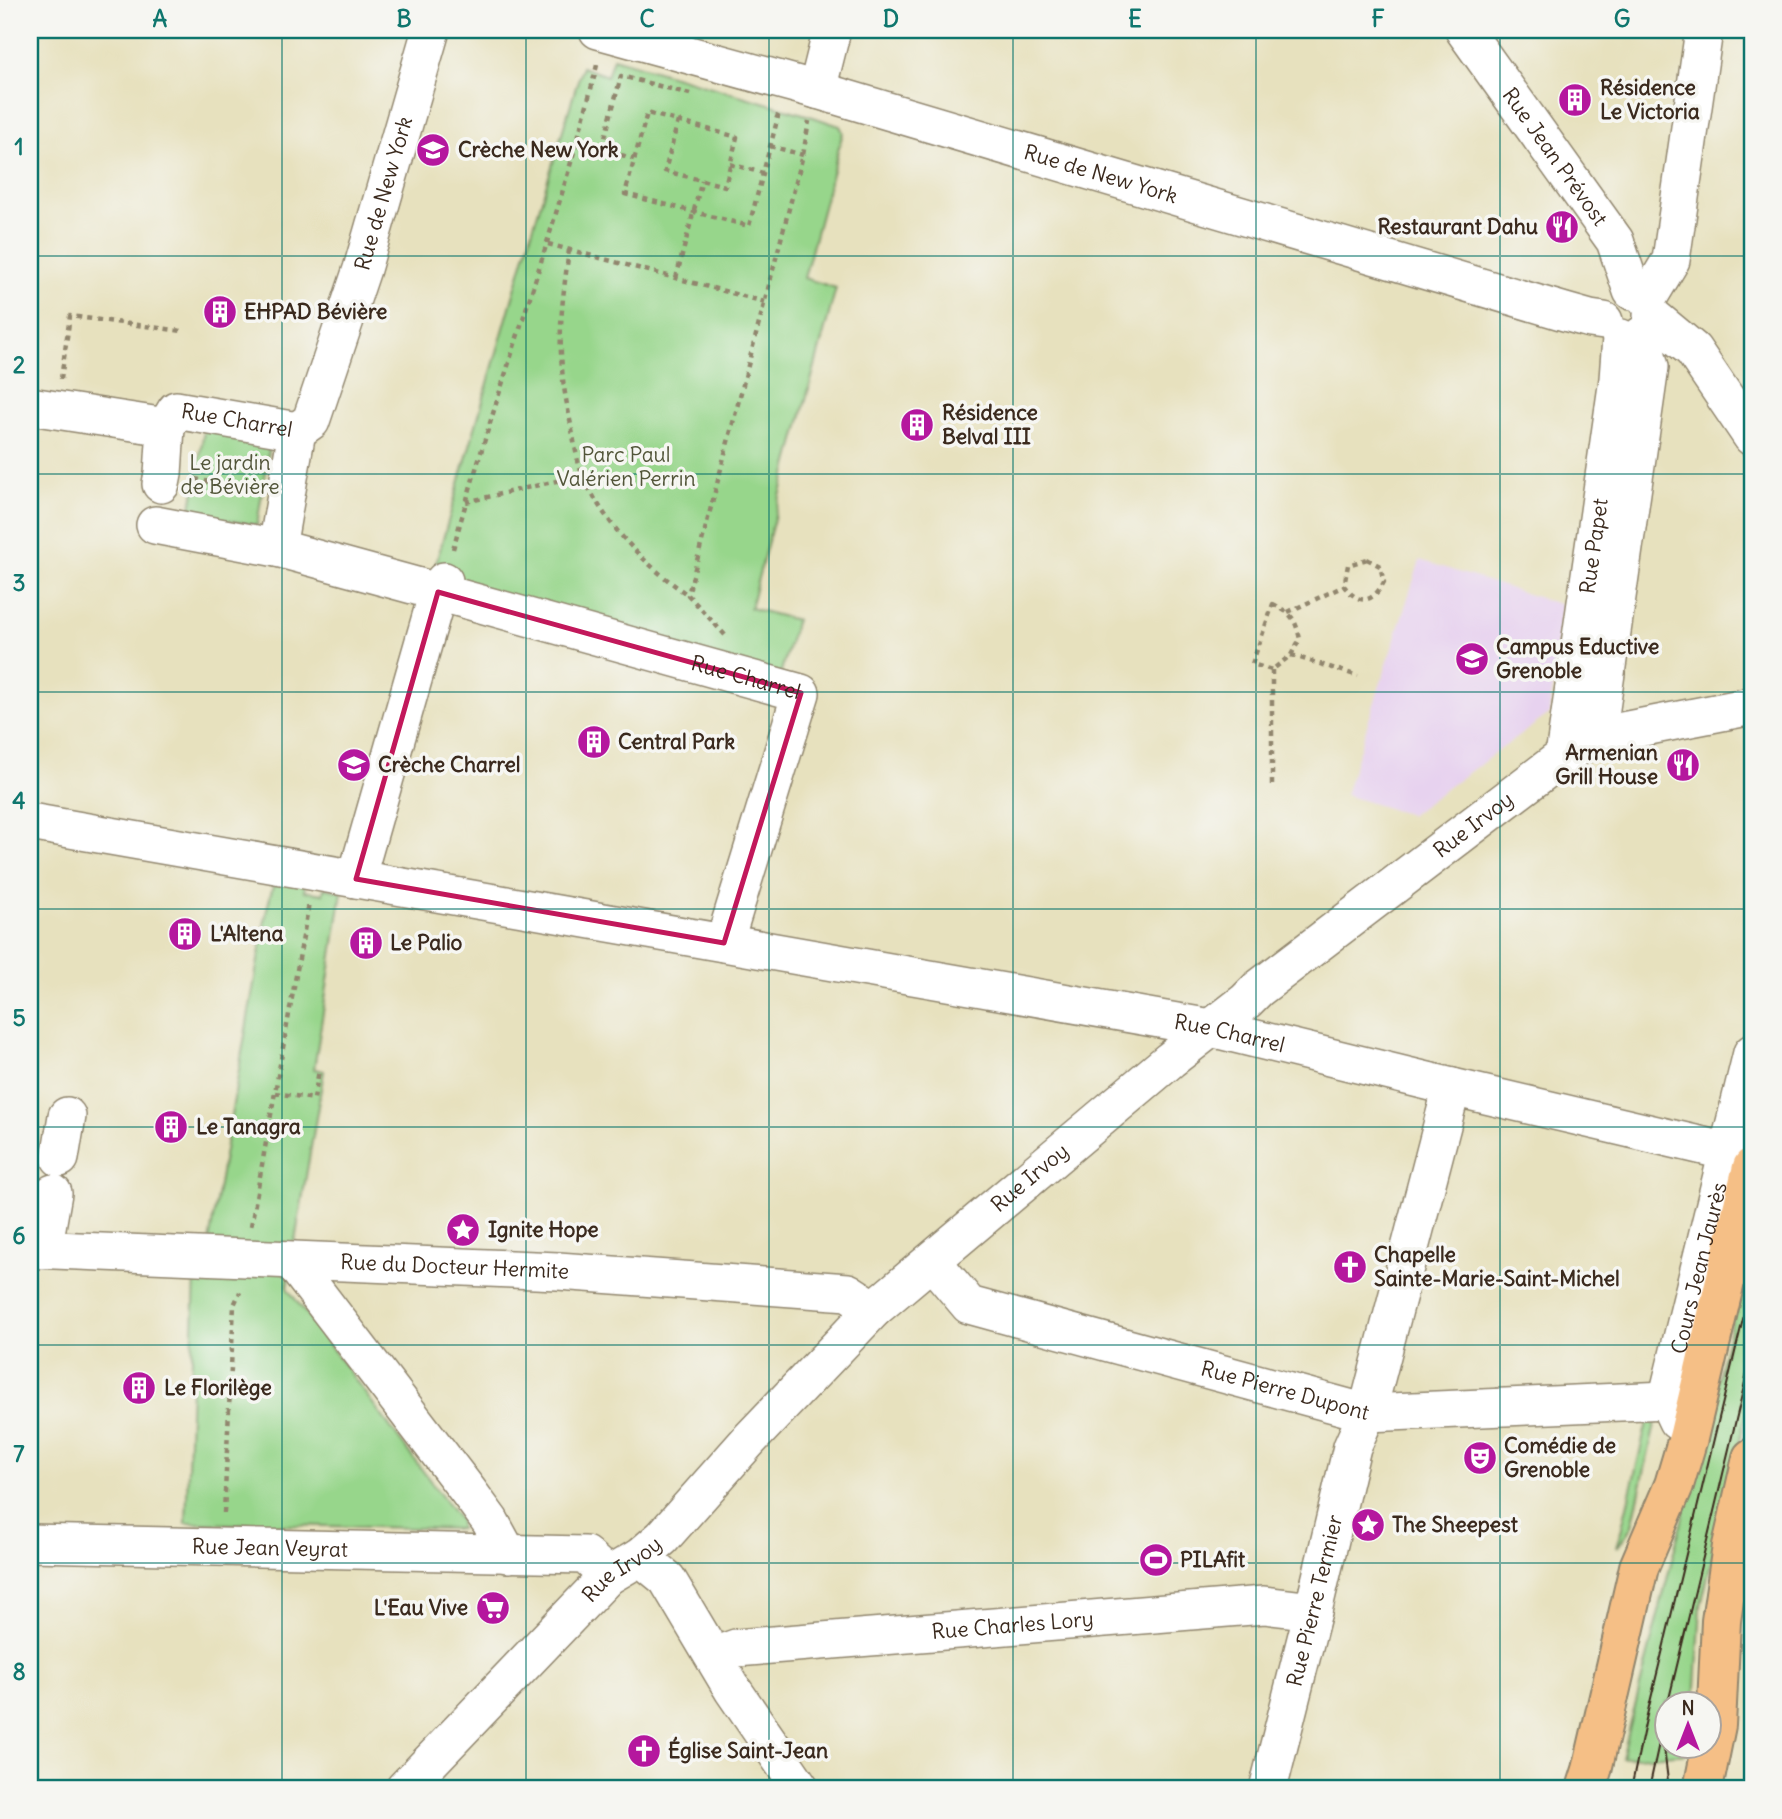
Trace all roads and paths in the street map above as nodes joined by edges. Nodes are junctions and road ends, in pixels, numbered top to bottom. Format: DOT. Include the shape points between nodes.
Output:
graph roads {
  1 [pos="431,30"];
  2 [pos="832,30"];
  3 [pos="1464,30"];
  4 [pos="1704,30"];
  5 [pos="601,31"];
  6 [pos="817,90"];
  7 [pos="699,96"];
  8 [pos="765,113"];
  9 [pos="678,121"];
  10 [pos="575,142"];
  11 [pos="770,146"];
  12 [pos="602,149"];
  13 [pos="803,155"];
  14 [pos="635,159"];
  15 [pos="730,164"];
  16 [pos="763,173"];
  17 [pos="702,180"];
  18 [pos="693,212"];
  19 [pos="548,244"];
  20 [pos="569,250"];
  21 [pos="676,278"];
  22 [pos="765,302"];
  23 [pos="1633,317"];
  24 [pos="182,331"];
  25 [pos="43,408"];
  26 [pos="166,426"];
  27 [pos="297,431"];
  28 [pos="1752,437"];
  29 [pos="582,475"];
  30 [pos="173,479"];
  31 [pos="224,485"];
  32 [pos="466,502"];
  33 [pos="168,527"];
  34 [pos="277,548"];
  35 [pos="441,586"];
  36 [pos="1344,586"];
  37 [pos="688,595"];
  38 [pos="1288,612"];
  39 [pos="727,637"];
  40 [pos="1291,654"];
  41 [pos="1272,670"];
  42 [pos="1359,676"];
  43 [pos="1752,706"];
  44 [pos="1597,736"];
  45 [pos="1564,756"];
  46 [pos="1272,789"];
  47 [pos="30,822"];
  48 [pos="315,872"];
  49 [pos="356,879"];
  50 [pos="724,943"];
  51 [pos="1211,1028"];
  52 [pos="1752,1053"];
  53 [pos="319,1070"];
  54 [pos="1451,1087"];
  55 [pos="275,1093"];
  56 [pos="67,1116"];
  57 [pos="1741,1159"];
  58 [pos="37,1249"];
  59 [pos="292,1261"];
  60 [pos="932,1261"];
  61 [pos="245,1270"];
  62 [pos="874,1309"];
  63 [pos="1667,1400"];
  64 [pos="1367,1413"];
  65 [pos="1688,1438"];
  66 [pos="1752,1458"];
  67 [pos="224,1514"];
  68 [pos="1742,1542"];
  69 [pos="30,1543"];
  70 [pos="508,1554"];
  71 [pos="640,1557"];
  72 [pos="608,1576"];
  73 [pos="1313,1611"];
  74 [pos="714,1657"];
  75 [pos="404,1789"];
  76 [pos="802,1789"];
  77 [pos="1268,1789"];
  78 [pos="1586,1789"];
  79 [pos="1703,1789"];
  1 -- 27 [label="street, Rue de New York" via="362,269 311,421"];
  2 -- 6 [label="street"];
  3 -- 23 [label="street, Rue Jean Prévost" via="1615,241"];
  4 -- 23 [label="street" via="1671,260"];
  5 -- 6 [label="street, Rue de New York"];
  5 -- 10 [label="path"];
  6 -- 13 [label="path"];
  6 -- 23 [label="street, Rue de New York" via="1590,319"];
  7 -- 12 [label="path" via="621,76"];
  8 -- 11 [label="path" via="778,117"];
  9 -- 14 [label="path" via="647,113"];
  9 -- 15 [label="path" via="737,136"];
  9 -- 17 [label="path" via="666,171"];
  10 -- 12 [label="path"];
  10 -- 19 [label="path"];
  11 -- 13 [label="path"];
  11 -- 16 [label="path"];
  12 -- 14 [label="path"];
  13 -- 22 [label="path"];
  14 -- 18 [label="path" via="625,194"];
  15 -- 16 [label="path"];
  15 -- 17 [label="path" via="725,186"];
  16 -- 18 [label="path" via="749,226"];
  17 -- 18 [label="path"];
  18 -- 21 [label="path"];
  19 -- 20 [label="path"];
  19 -- 32 [label="path"];
  20 -- 21 [label="path"];
  20 -- 29 [label="path" via="561,365"];
  21 -- 22 [label="path"];
  22 -- 37 [label="path"];
  23 -- 28 [label="street" via="1693,351"];
  23 -- 44 [label="street, Rue Papet" via="1650,367"];
  23 -- 45 [label="street, Rue Papet" via="1618,379"];
  24 -- 25 [label="path" via="70,316"];
  25 -- 26 [label="street, Rue Charrel"];
  26 -- 27 [label="street, Rue Charrel" via="176,410"];
  26 -- 30 [label="street"];
  27 -- 34 [label="street, Rue Charrel"];
  29 -- 32 [label="path"];
  29 -- 37 [label="path" via="625,540"];
  30 -- 31 [label="path"];
  32 -- 35 [label="path"];
  33 -- 34 [label="street"];
  34 -- 35 [label="street, Rue Charrel"];
  35 -- 49 [label="street"];
  35 -- 50 [label="street, Rue Charrel" via="801,693"];
  36 -- 36 [label="path" via="1348,565 1367,559 1380,566 1384,582 1377,595 1366,600 1353,597"];
  36 -- 38 [label="path"];
  37 -- 39 [label="path"];
  38 -- 40 [label="path" via="1300,639"];
  38 -- 41 [label="path" via="1273,604 1252,664"];
  40 -- 41 [label="path"];
  40 -- 42 [label="path"];
  41 -- 46 [label="path"];
  43 -- 44 [label="street, Rue Irvoy"];
  44 -- 45 [label="street, Rue Irvoy"];
  45 -- 51 [label="street, Rue Irvoy"];
  47 -- 48 [label="street, Rue Charrel"];
  48 -- 49 [label="street, Rue Charrel"];
  48 -- 55 [label="path"];
  49 -- 50 [label="street, Rue Charrel"];
  50 -- 51 [label="street, Rue Charrel"];
  51 -- 54 [label="street, Rue Charrel"];
  51 -- 60 [label="street, Rue Irvoy"];
  52 -- 57 [label="street, Cours Jean Jaurès"];
  53 -- 55 [label="path" via="314,1099"];
  54 -- 57 [label="street, Rue Charrel"];
  54 -- 64 [label="street, Rue Pierre Termier"];
  55 -- 61 [label="path"];
  56 -- 58 [label="street"];
  57 -- 63 [label="street, Cours Jean Jaurès"];
  57 -- 65 [label="main road, Cours Jean Jaurès"];
  58 -- 61 [label="street, Rue du Docteur Hermite"];
  59 -- 61 [label="street, Rue du Docteur Hermite"];
  59 -- 62 [label="street, Rue du Docteur Hermite" via="558,1271 848,1292"];
  59 -- 70 [label="street" via="482,1511"];
  60 -- 62 [label="street, Rue Irvoy"];
  60 -- 64 [label="street, Rue Pierre Dupont" via="969,1305"];
  61 -- 67 [label="path" via="234,1305"];
  62 -- 71 [label="street, Rue Irvoy"];
  63 -- 64 [label="street, Rue Pierre Dupont"];
  63 -- 65 [label="street"];
  64 -- 73 [label="street, Rue Pierre Termier" via="1352,1447"];
  65 -- 78 [label="main road, Cours Jean Jaurès" via="1674,1485 1639,1567"];
  66 -- 68 [label="main road"];
  68 -- 79 [label="main road" via="1721,1621 1716,1725"];
  69 -- 70 [label="street, Rue Jean Veyrat"];
  70 -- 72 [label="street, Rue Jean Veyrat" via="585,1555"];
  71 -- 72 [label="street, Rue Irvoy"];
  71 -- 74 [label="street" via="667,1579"];
  72 -- 75 [label="street, Rue Irvoy"];
  73 -- 74 [label="street, Rue Charles Lory" via="1264,1605 736,1648"];
  73 -- 77 [label="street, Rue Pierre Termier"];
  74 -- 76 [label="street"];
}
